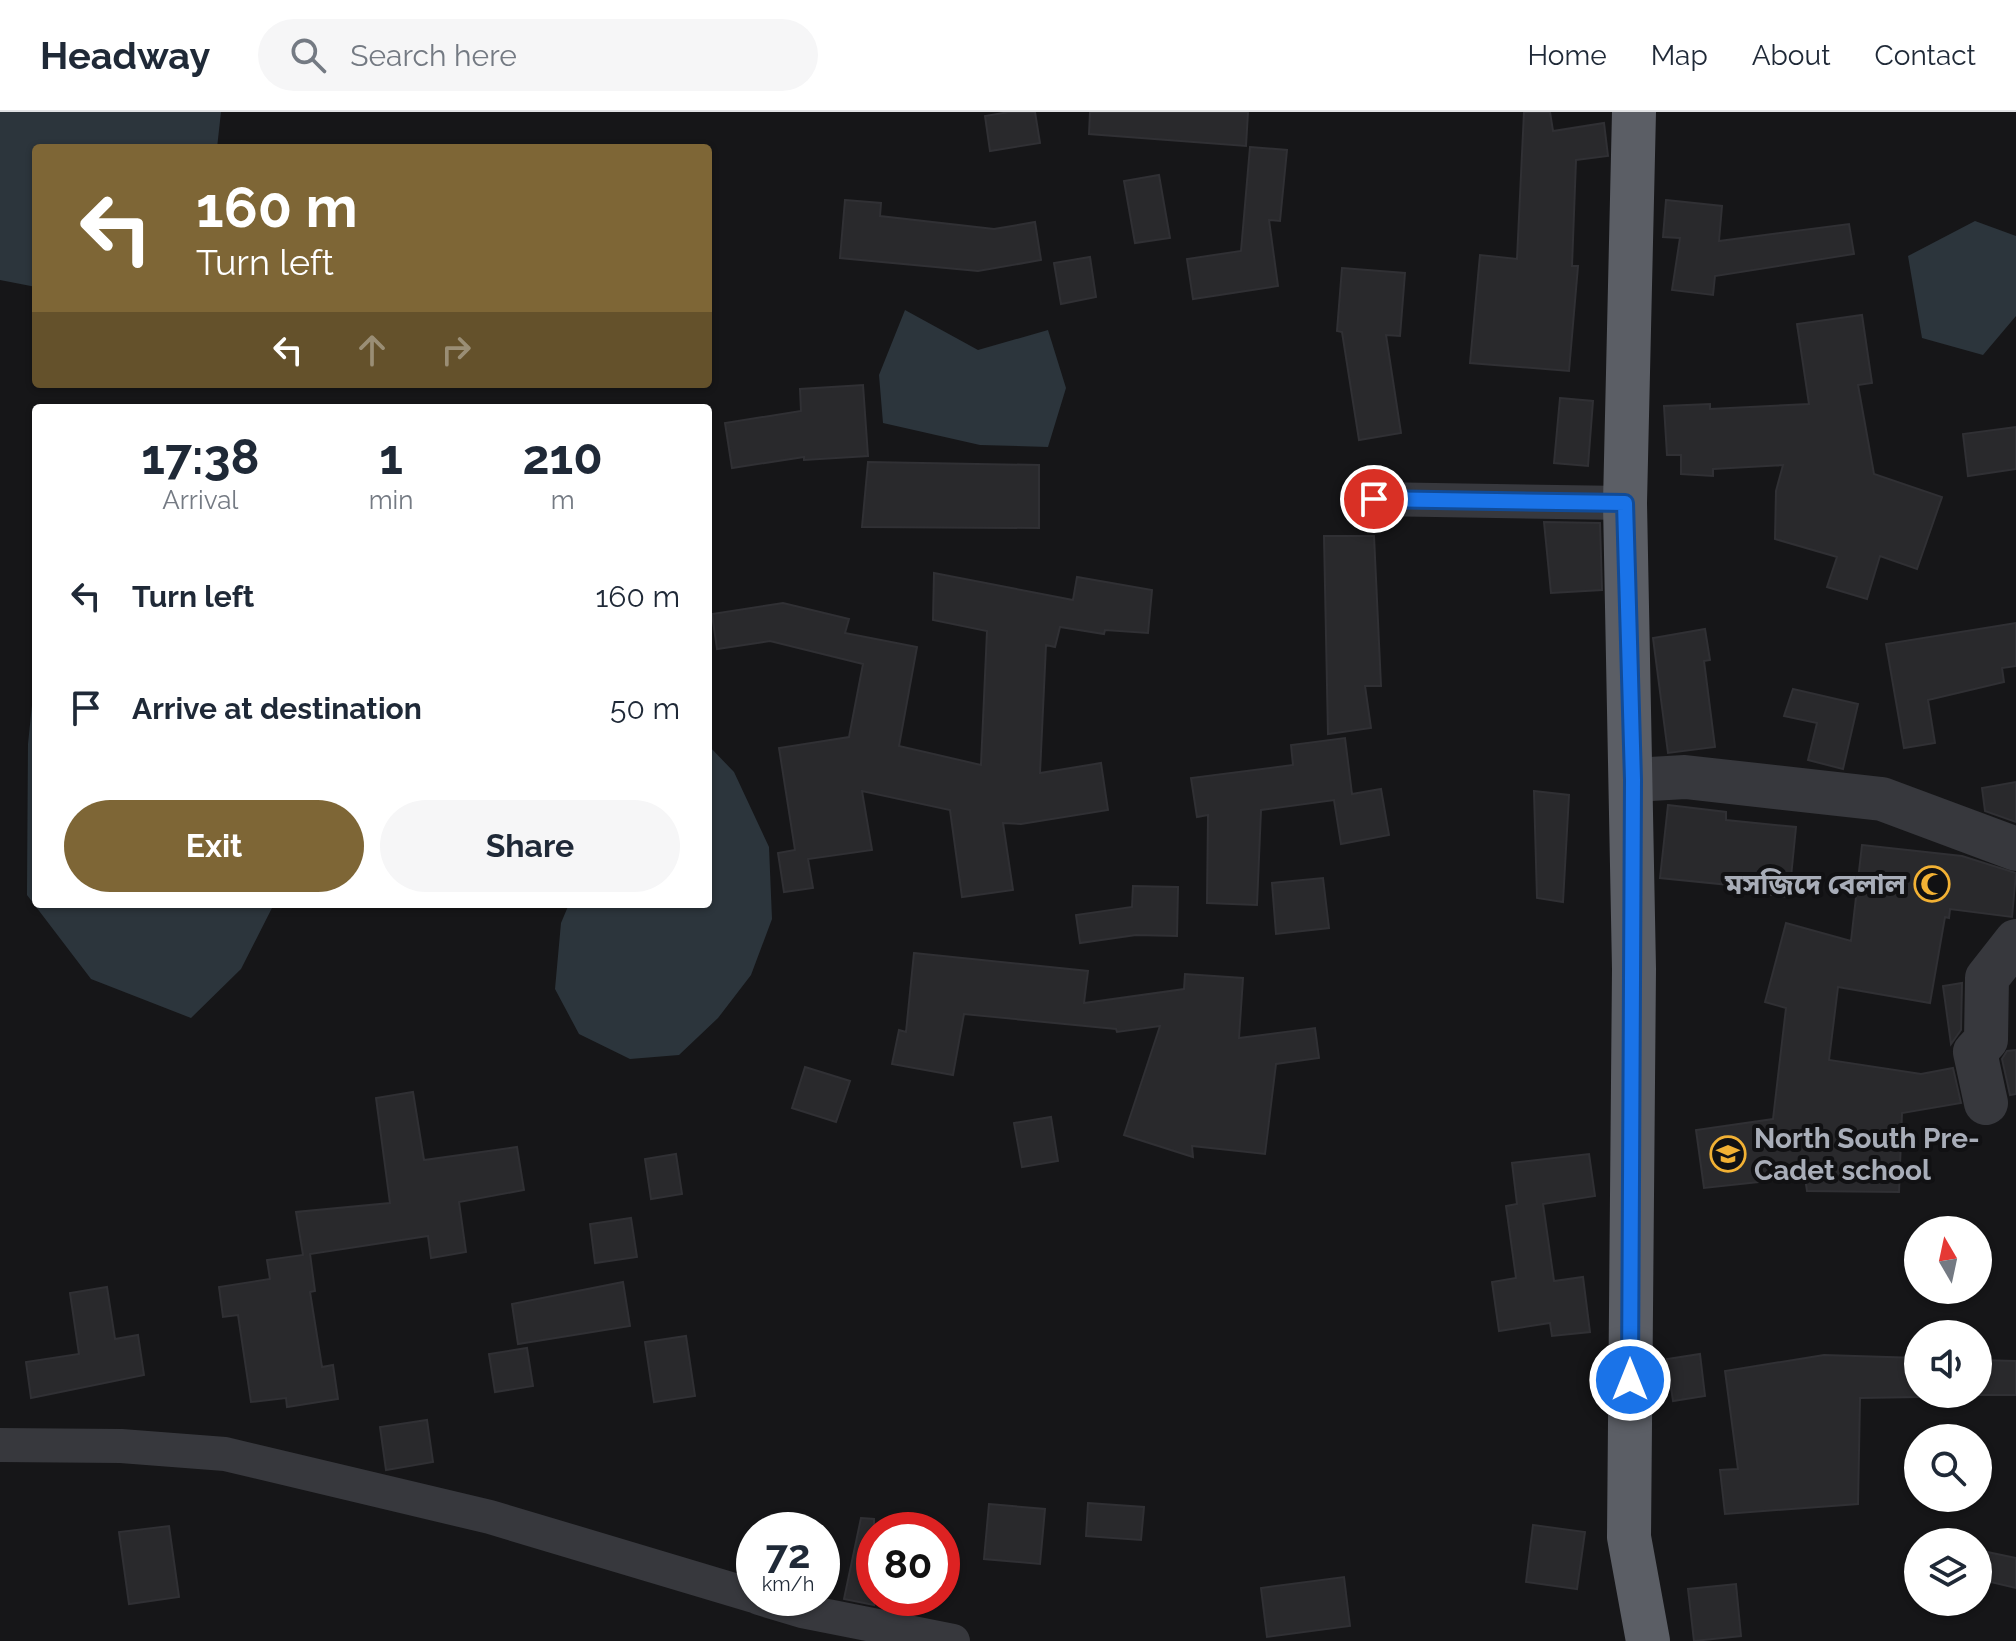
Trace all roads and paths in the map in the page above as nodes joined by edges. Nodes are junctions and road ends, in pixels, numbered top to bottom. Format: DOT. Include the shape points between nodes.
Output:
graph roads {
  1 [pos="1634,112"];
  2 [pos="1374,499"];
  3 [pos="1625,503"];
  4 [pos="1633,780"];
  5 [pos="2016,849"];
  6 [pos="2016,941"];
  7 [pos="1986,1103"];
  8 [pos="0,1445"];
  9 [pos="736,1591"];
  10 [pos="827,1616"];
  11 [pos="953,1641"];
  12 [pos="1648,1641"];
  1 -- 3 [label="highway"];
  2 -- 3 [label="street"];
  3 -- 4 [label="highway"];
  4 -- 5 [label="street" via="1685,777 1882,799"];
  4 -- 12 [label="highway" via="1629,1537"];
  6 -- 7 [label="street" via="1987,978 1986,1040 1975,1052"];
  8 -- 9 [label="street" via="225,1454 490,1517"];
  10 -- 11 [label="street"];
}
